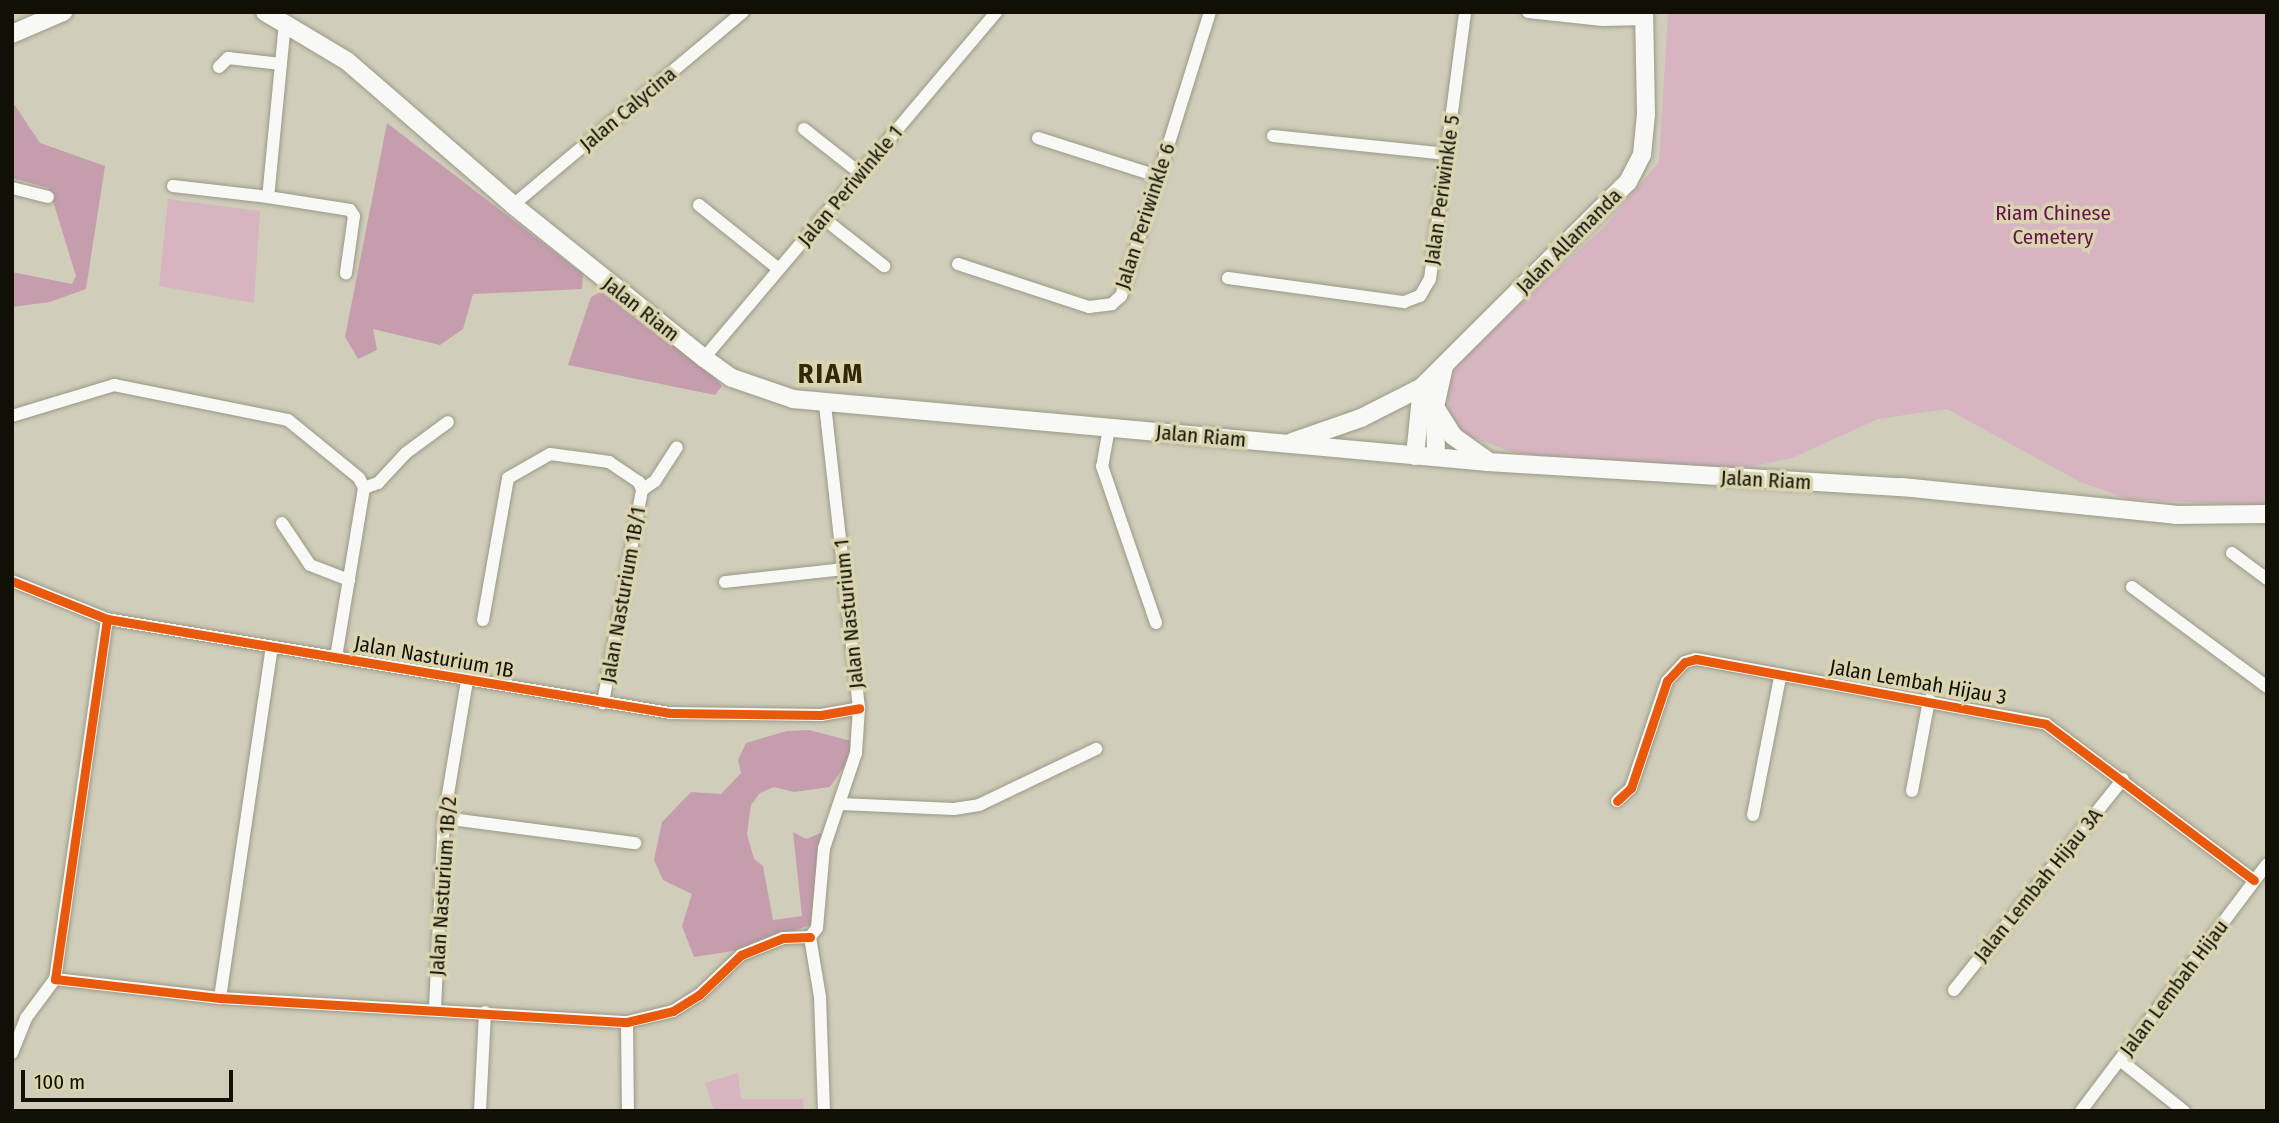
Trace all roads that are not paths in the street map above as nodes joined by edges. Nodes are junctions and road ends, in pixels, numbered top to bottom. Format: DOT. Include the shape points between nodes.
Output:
graph roads {
  1 [pos="63,12"];
  2 [pos="265,12"];
  3 [pos="743,12"];
  4 [pos="996,12"];
  5 [pos="1210,12"];
  6 [pos="1465,12"];
  7 [pos="1528,12"];
  8 [pos="1644,16"];
  9 [pos="285,22"];
  10 [pos="12,34"];
  11 [pos="281,64"];
  12 [pos="219,67"];
  13 [pos="804,129"];
  14 [pos="1273,136"];
  15 [pos="1038,138"];
  16 [pos="1447,154"];
  17 [pos="860,173"];
  18 [pos="1157,176"];
  19 [pos="173,186"];
  20 [pos="12,188"];
  21 [pos="268,197"];
  22 [pos="48,198"];
  23 [pos="513,205"];
  24 [pos="699,205"];
  25 [pos="823,218"];
  26 [pos="958,264"];
  27 [pos="884,266"];
  28 [pos="776,267"];
  29 [pos="346,273"];
  30 [pos="1228,278"];
  31 [pos="704,358"];
  32 [pos="1445,363"];
  33 [pos="1422,387"];
  34 [pos="825,403"];
  35 [pos="1435,407"];
  36 [pos="12,416"];
  37 [pos="448,422"];
  38 [pos="1110,428"];
  39 [pos="1285,444"];
  40 [pos="677,447"];
  41 [pos="1415,456"];
  42 [pos="1436,457"];
  43 [pos="1488,462"];
  44 [pos="364,488"];
  45 [pos="642,489"];
  46 [pos="2267,514"];
  47 [pos="282,523"];
  48 [pos="2232,553"];
  49 [pos="845,569"];
  50 [pos="2267,579"];
  51 [pos="349,580"];
  52 [pos="12,581"];
  53 [pos="725,582"];
  54 [pos="2132,587"];
  55 [pos="107,620"];
  56 [pos="483,620"];
  57 [pos="1156,623"];
  58 [pos="272,647"];
  59 [pos="336,658"];
  60 [pos="1780,677"];
  61 [pos="467,680"];
  62 [pos="2267,687"];
  63 [pos="1930,701"];
  64 [pos="603,703"];
  65 [pos="859,708"];
  66 [pos="1096,749"];
  67 [pos="2123,779"];
  68 [pos="1912,791"];
  69 [pos="1617,802"];
  70 [pos="840,804"];
  71 [pos="1753,815"];
  72 [pos="444,818"];
  73 [pos="635,843"];
  74 [pos="2267,864"];
  75 [pos="2254,880"];
  76 [pos="810,937"];
  77 [pos="55,979"];
  78 [pos="1954,990"];
  79 [pos="220,998"];
  80 [pos="435,1008"];
  81 [pos="485,1012"];
  82 [pos="627,1022"];
  83 [pos="12,1054"];
  84 [pos="2120,1060"];
  85 [pos="480,1111"];
  86 [pos="628,1111"];
  87 [pos="824,1111"];
  88 [pos="2081,1111"];
  89 [pos="2184,1111"];
  1 -- 10 [label="main road"];
  2 -- 9 [label="main road, Jalan Riam"];
  3 -- 23 [label="street, Jalan Calycina"];
  4 -- 17 [label="street, Jalan Periwinkle 1"];
  5 -- 18 [label="street, Jalan Periwinkle 6"];
  6 -- 16 [label="street, Jalan Periwinkle 5"];
  7 -- 8 [label="street" via="1603,20"];
  8 -- 32 [label="main road, Jalan Allamanda" via="1645,128 1642,155 1628,182"];
  9 -- 11 [label="street"];
  9 -- 23 [label="main road, Jalan Riam" via="347,61"];
  11 -- 12 [label="street" via="228,58"];
  11 -- 21 [label="street"];
  13 -- 17 [label="street"];
  14 -- 16 [label="street"];
  15 -- 18 [label="street"];
  16 -- 30 [label="street, Jalan Periwinkle 5" via="1430,279 1412,301"];
  17 -- 25 [label="street, Jalan Periwinkle 1"];
  18 -- 26 [label="street, Jalan Periwinkle 6" via="1121,296 1112,304 1089,307"];
  19 -- 21 [label="street"];
  20 -- 22 [label="street"];
  21 -- 29 [label="street" via="351,210 355,215"];
  23 -- 31 [label="main road, Jalan Riam"];
  24 -- 28 [label="street"];
  25 -- 27 [label="street"];
  25 -- 28 [label="street, Jalan Periwinkle 1" via="788,261"];
  28 -- 31 [label="street, Jalan Periwinkle 1"];
  31 -- 34 [label="main road, Jalan Riam" via="760,391"];
  32 -- 33 [label="main road, Jalan Allamanda"];
  32 -- 35 [label="main road"];
  33 -- 39 [label="main road, Jalan Allamanda" via="1361,418"];
  33 -- 41 [label="main road"];
  34 -- 38 [label="main road, Jalan Riam"];
  34 -- 49 [label="street, Jalan Nasturium 1"];
  35 -- 42 [label="main road"];
  35 -- 43 [label="main road" via="1453,436"];
  36 -- 44 [label="street" via="114,385 283,417 359,478"];
  37 -- 44 [label="street" via="406,453 378,483"];
  38 -- 39 [label="main road, Jalan Riam"];
  38 -- 57 [label="street" via="1102,466"];
  39 -- 41 [label="main road, Jalan Riam"];
  40 -- 45 [label="street" via="655,481"];
  41 -- 42 [label="main road, Jalan Riam"];
  42 -- 43 [label="main road, Jalan Riam"];
  43 -- 46 [label="main road, Jalan Riam" via="1902,487 2176,514"];
  44 -- 51 [label="street"];
  45 -- 56 [label="street, Jalan Nasturium 1B/1" via="639,482 609,462 550,454 508,478"];
  45 -- 64 [label="street, Jalan Nasturium 1B/1"];
  47 -- 51 [label="street" via="310,565"];
  48 -- 50 [label="street"];
  49 -- 53 [label="street"];
  49 -- 65 [label="street, Jalan Nasturium 1"];
  51 -- 59 [label="street"];
  52 -- 55 [label="street, Jalan Nasturium 1B"];
  54 -- 62 [label="street"];
  55 -- 58 [label="street, Jalan Nasturium 1B"];
  55 -- 77 [label="street"];
  58 -- 59 [label="street, Jalan Nasturium 1B"];
  58 -- 79 [label="street"];
  59 -- 61 [label="street, Jalan Nasturium 1B"];
  60 -- 63 [label="street, Jalan Lembah Hijau 3"];
  60 -- 69 [label="street, Jalan Lembah Hijau 3" via="1696,659 1685,662 1664,687 1631,788"];
  60 -- 71 [label="street"];
  61 -- 64 [label="street, Jalan Nasturium 1B"];
  61 -- 72 [label="street, Jalan Nasturium 1B/2"];
  63 -- 67 [label="street, Jalan Lembah Hijau 3" via="2046,724"];
  63 -- 68 [label="street"];
  64 -- 65 [label="street, Jalan Nasturium 1B" via="670,713 821,716"];
  65 -- 70 [label="street, Jalan Nasturium 1" via="856,753"];
  66 -- 70 [label="street" via="979,805 954,809"];
  67 -- 75 [label="street, Jalan Lembah Hijau 3"];
  67 -- 78 [label="street, Jalan Lembah Hijau 3A"];
  70 -- 76 [label="street, Jalan Nasturium 1" via="824,848 817,928"];
  72 -- 73 [label="street"];
  72 -- 80 [label="street, Jalan Nasturium 1B/2"];
  74 -- 75 [label="street, Jalan Lembah Hijau"];
  75 -- 84 [label="street, Jalan Lembah Hijau"];
  76 -- 82 [label="street" via="783,938 741,955 699,995 673,1011"];
  76 -- 87 [label="street, Jalan Nasturium 1" via="820,997"];
  77 -- 79 [label="street"];
  77 -- 83 [label="street" via="26,1018"];
  79 -- 80 [label="street"];
  80 -- 81 [label="street"];
  81 -- 82 [label="street"];
  81 -- 85 [label="street"];
  82 -- 86 [label="street"];
  84 -- 88 [label="street, Jalan Lembah Hijau"];
  84 -- 89 [label="street"];
}
